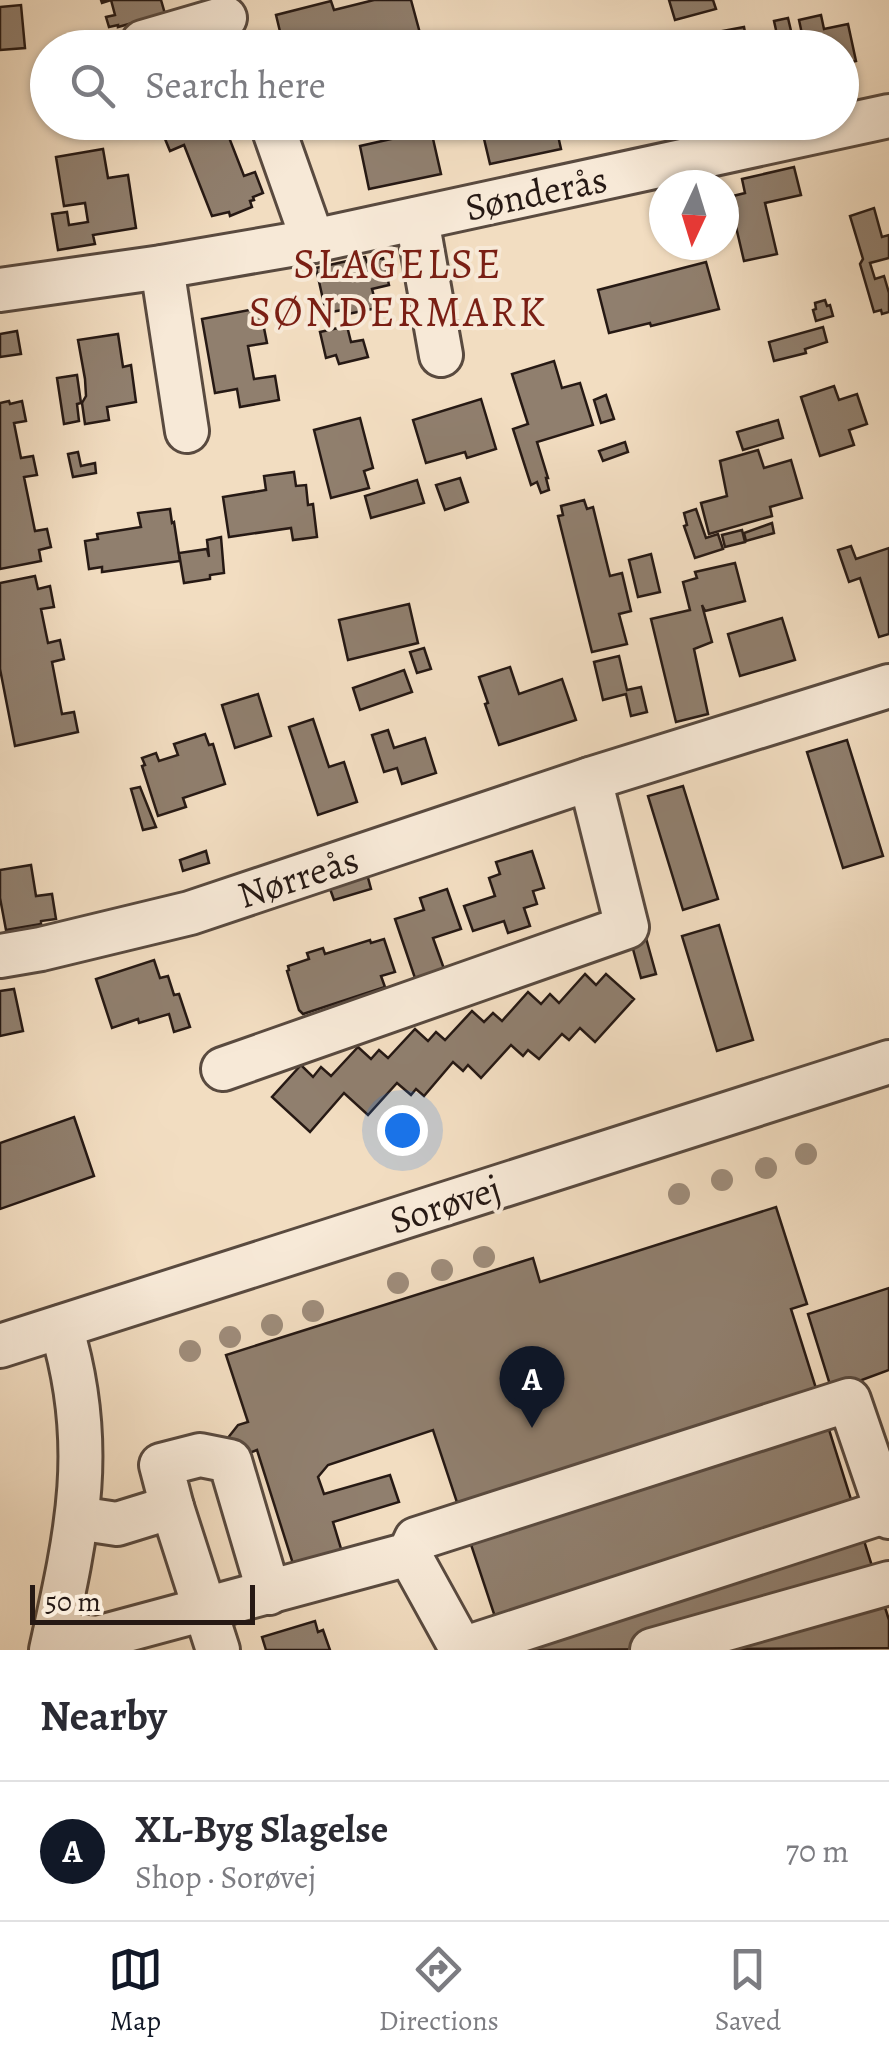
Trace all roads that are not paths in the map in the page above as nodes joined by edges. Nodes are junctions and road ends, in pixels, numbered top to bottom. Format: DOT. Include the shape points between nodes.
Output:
graph roads {
  1 [pos="227,22"];
  2 [pos="193,30"];
  3 [pos="889,116"];
  4 [pos="859,123"];
  5 [pos="277,140"];
  6 [pos="779,140"];
  7 [pos="417,219"];
  8 [pos="312,242"];
  9 [pos="162,267"];
  10 [pos="0,290"];
  11 [pos="441,355"];
  12 [pos="187,432"];
  13 [pos="889,686"];
  14 [pos="590,779"];
  15 [pos="0,956"];
  16 [pos="889,1062"];
  17 [pos="223,1069"];
  18 [pos="61,1327"];
  19 [pos="0,1346"];
  20 [pos="172,1506"];
  21 [pos="888,1514"];
  22 [pos="77,1518"];
  23 [pos="409,1554"];
  24 [pos="889,1583"];
  25 [pos="269,1593"];
  26 [pos="206,1610"];
  27 [pos="126,1640"];
  28 [pos="53,1642"];
  29 [pos="462,1649"];
  30 [pos="218,1650"];
  31 [pos="652,1650"];
  1 -- 2 [label="street"];
  3 -- 4 [label="street, Sønderås"];
  5 -- 8 [label="street"];
  6 -- 7 [label="street, Sønderås"];
  7 -- 8 [label="street, Sønderås"];
  7 -- 11 [label="street, Sønderås"];
  8 -- 9 [label="street, Sønderås"];
  9 -- 10 [label="street, Sønderås"];
  9 -- 12 [label="street"];
  13 -- 14 [label="street, Nørreås"];
  14 -- 15 [label="street, Nørreås" via="190,912"];
  14 -- 17 [label="street" via="627,927"];
  16 -- 18 [label="street, Sorøvej"];
  18 -- 19 [label="street, Sorøvej"];
  18 -- 22 [label="street" via="80,1409"];
  20 -- 22 [label="street" via="117,1524"];
  20 -- 25 [label="street" via="161,1465 200,1455 230,1462"];
  20 -- 26 [label="street"];
  21 -- 23 [label="street" via="849,1400 416,1539"];
  21 -- 29 [label="street"];
  22 -- 28 [label="street"];
  23 -- 25 [label="street"];
  23 -- 29 [label="street"];
  24 -- 31 [label="street"];
  25 -- 26 [label="street"];
  26 -- 27 [label="street"];
  26 -- 30 [label="street"];
  27 -- 28 [label="street"];
}
